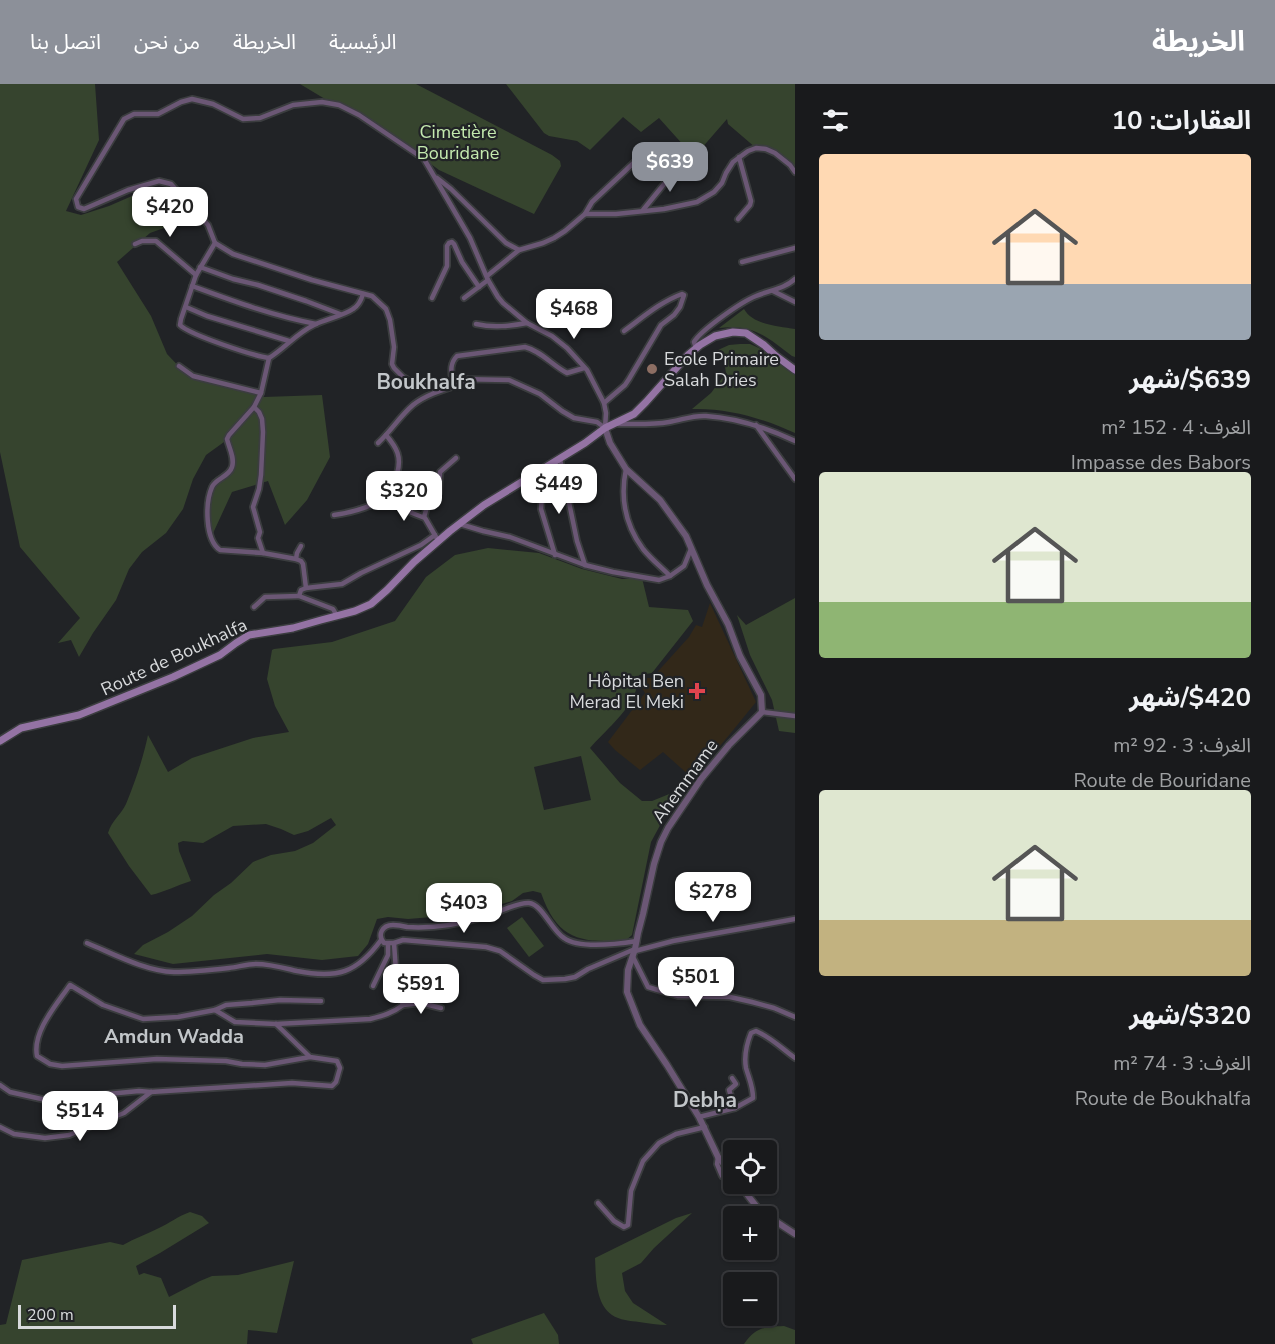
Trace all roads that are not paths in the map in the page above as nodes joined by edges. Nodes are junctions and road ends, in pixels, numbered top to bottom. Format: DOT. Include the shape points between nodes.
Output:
graph roads {
  1 [pos="642,155"];
  2 [pos="739,157"];
  3 [pos="682,162"];
  4 [pos="795,172"];
  5 [pos="435,177"];
  6 [pos="643,210"];
  7 [pos="585,214"];
  8 [pos="738,219"];
  9 [pos="215,243"];
  10 [pos="135,244"];
  11 [pos="795,248"];
  12 [pos="519,250"];
  13 [pos="742,262"];
  14 [pos="200,267"];
  15 [pos="196,275"];
  16 [pos="488,278"];
  17 [pos="795,279"];
  18 [pos="192,286"];
  19 [pos="478,287"];
  20 [pos="773,291"];
  21 [pos="363,294"];
  22 [pos="432,298"];
  23 [pos="464,298"];
  24 [pos="795,302"];
  25 [pos="186,307"];
  26 [pos="341,314"];
  27 [pos="527,323"];
  28 [pos="316,324"];
  29 [pos="476,324"];
  30 [pos="624,331"];
  31 [pos="289,341"];
  32 [pos="696,348"];
  33 [pos="269,358"];
  34 [pos="179,366"];
  35 [pos="584,368"];
  36 [pos="795,370"];
  37 [pos="475,380"];
  38 [pos="452,381"];
  39 [pos="261,393"];
  40 [pos="604,403"];
  41 [pos="254,407"];
  42 [pos="612,424"];
  43 [pos="756,425"];
  44 [pos="605,428"];
  45 [pos="386,435"];
  46 [pos="795,441"];
  47 [pos="378,443"];
  48 [pos="456,458"];
  49 [pos="560,459"];
  50 [pos="544,469"];
  51 [pos="626,469"];
  52 [pos="795,478"];
  53 [pos="391,492"];
  54 [pos="334,515"];
  55 [pos="424,517"];
  56 [pos="460,524"];
  57 [pos="437,538"];
  58 [pos="301,546"];
  59 [pos="691,549"];
  60 [pos="263,553"];
  61 [pos="555,555"];
  62 [pos="296,559"];
  63 [pos="585,566"];
  64 [pos="670,576"];
  65 [pos="306,588"];
  66 [pos="299,596"];
  67 [pos="254,607"];
  68 [pos="337,616"];
  69 [pos="762,712"];
  70 [pos="795,716"];
  71 [pos="0,741"];
  72 [pos="795,919"];
  73 [pos="381,940"];
  74 [pos="636,941"];
  75 [pos="87,943"];
  76 [pos="394,943"];
  77 [pos="388,944"];
  78 [pos="634,952"];
  79 [pos="373,986"];
  80 [pos="321,1001"];
  81 [pos="403,1005"];
  82 [pos="441,1008"];
  83 [pos="215,1010"];
  84 [pos="795,1017"];
  85 [pos="276,1024"];
  86 [pos="310,1057"];
  87 [pos="795,1058"];
  88 [pos="732,1078"];
  89 [pos="0,1085"];
  90 [pos="151,1092"];
  91 [pos="735,1108"];
  92 [pos="699,1117"];
  93 [pos="0,1127"];
  94 [pos="705,1127"];
  95 [pos="718,1157"];
  96 [pos="723,1163"];
  97 [pos="722,1176"];
  98 [pos="747,1194"];
  99 [pos="598,1203"];
  100 [pos="795,1234"];
  1 -- 7 [label="street" via="592,201"];
  2 -- 4 [label="street" via="756,148 766,149 783,158"];
  2 -- 6 [label="street" via="714,192 697,202"];
  2 -- 8 [label="street" via="751,201"];
  3 -- 6 [label="street"];
  5 -- 9 [label="street" via="424,159 339,105 293,105 260,118 243,118 192,99 158,114 134,114 124,119 76,199 78,207 159,181 171,184 208,225"];
  5 -- 12 [label="street" via="506,243"];
  5 -- 16 [label="street"];
  6 -- 7 [label="street"];
  7 -- 12 [label="street" via="554,238"];
  9 -- 14 [label="street"];
  9 -- 21 [label="street" via="242,258"];
  10 -- 15 [label="street" via="156,241"];
  11 -- 13 [label="street"];
  12 -- 16 [label="street"];
  14 -- 15 [label="street"];
  14 -- 26 [label="street"];
  15 -- 18 [label="street"];
  16 -- 19 [label="street"];
  16 -- 27 [label="street" via="503,303"];
  17 -- 20 [label="street"];
  18 -- 25 [label="street"];
  18 -- 28 [label="street"];
  19 -- 22 [label="street" via="452,242 448,243 447,266"];
  19 -- 23 [label="street"];
  20 -- 24 [label="street"];
  20 -- 32 [label="street" via="755,296 721,318 697,336"];
  21 -- 26 [label="street" via="356,308"];
  21 -- 38 [label="street" via="372,296 386,309 393,338 394,368 402,376 423,386"];
  25 -- 31 [label="street"];
  25 -- 33 [label="street" via="180,325 183,328"];
  26 -- 28 [label="street"];
  27 -- 29 [label="street"];
  27 -- 35 [label="street" via="552,336"];
  28 -- 31 [label="street"];
  30 -- 40 [label="street" via="673,297 684,295 680,307 661,325 629,380"];
  31 -- 33 [label="street"];
  32 -- 36 [label="main road, Route de Boukhalfa" via="721,334 746,333"];
  32 -- 42 [label="main road, Route de Boukhalfa" via="641,407"];
  33 -- 39 [label="street"];
  34 -- 39 [label="street" via="193,376"];
  35 -- 38 [label="street" via="567,372 525,347 457,356 451,366"];
  35 -- 40 [label="street"];
  37 -- 38 [label="street"];
  37 -- 44 [label="street" via="509,380 540,394 574,418 597,422"];
  37 -- 45 [label="street" via="416,403"];
  39 -- 41 [label="street"];
  40 -- 44 [label="street"];
  41 -- 60 [label="street" via="262,419 263,432 259,489 253,507"];
  41 -- 60 [label="street" via="227,439 232,466 212,487 208,520 210,534 220,550"];
  42 -- 43 [label="street" via="706,416"];
  42 -- 44 [label="main road, Route de Boukhalfa"];
  43 -- 46 [label="street"];
  43 -- 52 [label="street"];
  44 -- 49 [label="main road, Route de Boukhalfa"];
  44 -- 51 [label="street"];
  45 -- 47 [label="street"];
  45 -- 53 [label="street" via="400,463"];
  48 -- 55 [label="street" via="440,472 440,493 427,507"];
  49 -- 50 [label="main road, Route de Boukhalfa"];
  49 -- 63 [label="street"];
  50 -- 56 [label="main road, Route de Boukhalfa"];
  50 -- 61 [label="street" via="541,509"];
  51 -- 59 [label="street" via="660,500"];
  51 -- 64 [label="street" via="623,485 631,529 644,550"];
  53 -- 54 [label="street" via="363,509"];
  53 -- 55 [label="street" via="412,513"];
  55 -- 57 [label="street"];
  56 -- 57 [label="main road, Route de Boukhalfa"];
  56 -- 61 [label="street" via="510,537"];
  57 -- 65 [label="street" via="342,584"];
  57 -- 68 [label="main road, Route de Boukhalfa" via="376,601"];
  58 -- 62 [label="street"];
  59 -- 64 [label="street" via="684,566"];
  59 -- 69 [label="street" via="761,695"];
  60 -- 62 [label="street"];
  61 -- 63 [label="street"];
  62 -- 65 [label="street" via="303,564"];
  63 -- 64 [label="street" via="659,580"];
  65 -- 66 [label="street"];
  66 -- 67 [label="street" via="265,597"];
  66 -- 68 [label="street" via="333,609"];
  68 -- 71 [label="main road, Route de Boukhalfa" via="249,635 220,655 173,677 79,715 21,728"];
  69 -- 70 [label="street"];
  69 -- 74 [label="street, Ahemmame" via="701,780 668,828 654,864"];
  72 -- 78 [label="street"];
  73 -- 74 [label="street" via="381,933 388,926 437,927 531,903 566,940 597,945"];
  73 -- 75 [label="street" via="352,969 332,974 255,964 174,972 153,969"];
  73 -- 77 [label="street"];
  74 -- 78 [label="street, Ahemmame"];
  76 -- 77 [label="street"];
  76 -- 78 [label="street" via="403,940 486,947 500,951 543,980 575,977"];
  76 -- 81 [label="street" via="397,985"];
  77 -- 79 [label="street" via="388,955"];
  78 -- 84 [label="street" via="648,987 678,996 730,997"];
  78 -- 92 [label="street, Ahemmame" via="627,992 640,1025"];
  80 -- 83 [label="street" via="280,1000 226,1005"];
  81 -- 82 [label="street" via="422,1003"];
  81 -- 85 [label="street" via="370,1019"];
  83 -- 85 [label="street" via="235,1022"];
  83 -- 86 [label="street" via="143,1019 103,1005 70,985 43,1027 37,1041 37,1056 62,1066 157,1059 265,1065"];
  85 -- 86 [label="street"];
  86 -- 90 [label="street" via="339,1063 332,1086 292,1083"];
  87 -- 91 [label="street" via="763,1034 751,1033 745,1064 753,1098"];
  88 -- 91 [label="street" via="736,1084 729,1090"];
  89 -- 90 [label="street" via="10,1092 46,1100"];
  90 -- 93 [label="street" via="124,1113 69,1135 45,1138 14,1134"];
  91 -- 92 [label="street"];
  92 -- 94 [label="street, Ahemmame"];
  94 -- 95 [label="street, Ahemmame"];
  94 -- 99 [label="street" via="659,1143 643,1161 631,1191 628,1225 624,1227 614,1221"];
  95 -- 96 [label="street, Ahemmame"];
  95 -- 97 [label="street"];
  98 -- 100 [label="street" via="760,1211"];
}
